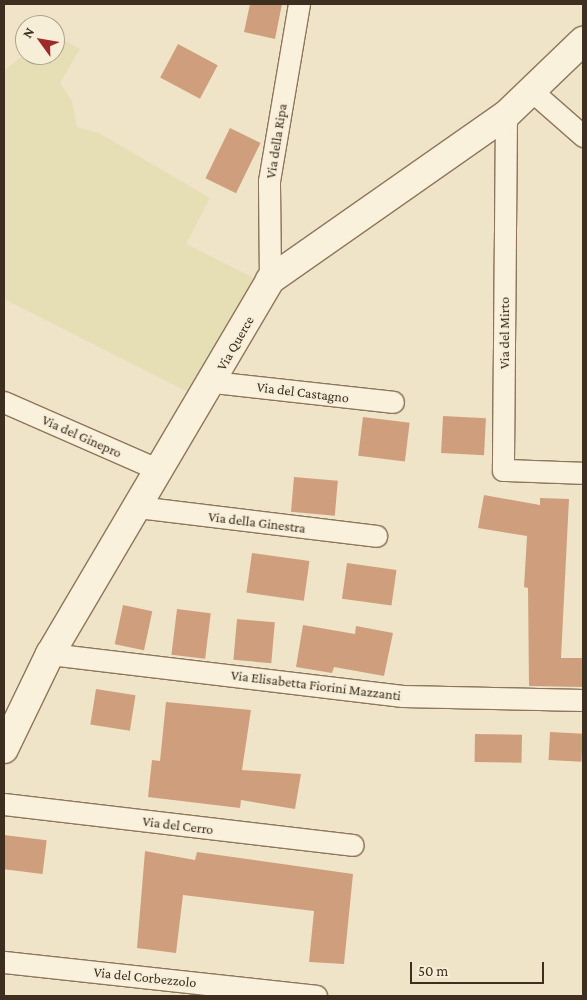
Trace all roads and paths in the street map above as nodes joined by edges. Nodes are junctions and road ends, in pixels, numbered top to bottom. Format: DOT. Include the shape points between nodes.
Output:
graph roads {
  1 [pos="299,4"];
  2 [pos="583,40"];
  3 [pos="533,92"];
  4 [pos="506,115"];
  5 [pos="583,136"];
  6 [pos="270,280"];
  7 [pos="213,382"];
  8 [pos="4,402"];
  9 [pos="393,402"];
  10 [pos="161,471"];
  11 [pos="583,473"];
  12 [pos="138,507"];
  13 [pos="376,536"];
  14 [pos="50,654"];
  15 [pos="583,700"];
  16 [pos="4,749"];
  17 [pos="4,804"];
  18 [pos="353,845"];
  19 [pos="4,962"];
  20 [pos="316,996"];
  1 -- 6 [label="street, Via della Ripa" via="268,181"];
  2 -- 3 [label="street, Via Querce"];
  3 -- 4 [label="street, Via Querce"];
  3 -- 5 [label="street"];
  4 -- 6 [label="street, Via Querce"];
  4 -- 11 [label="street, Via del Mirto" via="503,470"];
  6 -- 7 [label="street, Via Querce"];
  7 -- 9 [label="street, Via del Castagno"];
  7 -- 10 [label="street, Via Querce"];
  8 -- 10 [label="street, Via del Ginepro"];
  10 -- 12 [label="street, Via Querce"];
  12 -- 13 [label="street, Via della Ginestra"];
  12 -- 14 [label="street, Via Querce"];
  14 -- 15 [label="street, Via Elisabetta Fiorini Mazzanti" via="403,696"];
  14 -- 16 [label="street, Via Querce"];
  17 -- 18 [label="street, Via del Cerro"];
  19 -- 20 [label="street, Via del Corbezzolo"];
}
